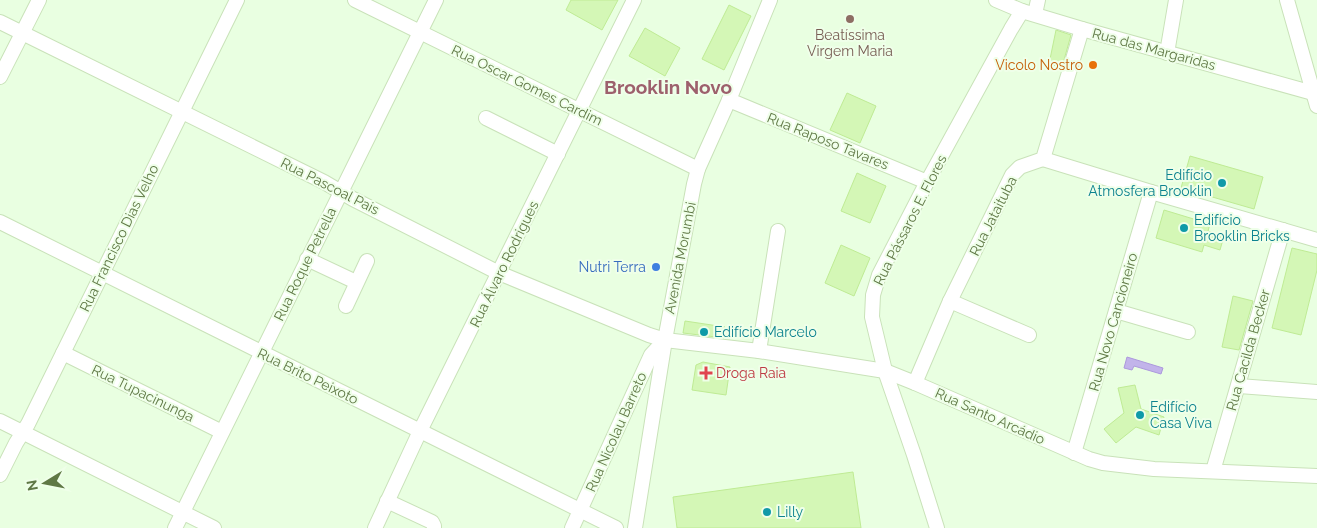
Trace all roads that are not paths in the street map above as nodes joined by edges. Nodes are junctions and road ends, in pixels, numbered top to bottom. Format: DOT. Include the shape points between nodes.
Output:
graph roads {
  1 [pos="39,0"];
  2 [pos="237,0"];
  3 [pos="355,0"];
  4 [pos="436,0"];
  5 [pos="634,0"];
  6 [pos="996,0"];
  7 [pos="1038,0"];
  8 [pos="1176,0"];
  9 [pos="1287,0"];
  10 [pos="764,2"];
  11 [pos="1029,13"];
  12 [pos="0,22"];
  13 [pos="1082,30"];
  14 [pos="420,32"];
  15 [pos="22,33"];
  16 [pos="1167,53"];
  17 [pos="0,77"];
  18 [pos="729,100"];
  19 [pos="1315,100"];
  20 [pos="580,111"];
  21 [pos="182,112"];
  22 [pos="486,118"];
  23 [pos="558,154"];
  24 [pos="1042,159"];
  25 [pos="698,169"];
  26 [pos="928,182"];
  27 [pos="341,192"];
  28 [pos="1151,192"];
  29 [pos="0,222"];
  30 [pos="1283,230"];
  31 [pos="778,231"];
  32 [pos="1317,240"];
  33 [pos="308,259"];
  34 [pos="367,261"];
  35 [pos="102,273"];
  36 [pos="499,273"];
  37 [pos="356,282"];
  38 [pos="950,301"];
  39 [pos="346,306"];
  40 [pos="1116,310"];
  41 [pos="1188,332"];
  42 [pos="1029,335"];
  43 [pos="665,340"];
  44 [pos="759,351"];
  45 [pos="261,352"];
  46 [pos="63,353"];
  47 [pos="885,371"];
  48 [pos="914,383"];
  49 [pos="1239,386"];
  50 [pos="1317,392"];
  51 [pos="628,404"];
  52 [pos="654,408"];
  53 [pos="0,421"];
  54 [pos="420,431"];
  55 [pos="23,432"];
  56 [pos="222,432"];
  57 [pos="1074,452"];
  58 [pos="1213,471"];
  59 [pos="0,476"];
  60 [pos="1317,476"];
  61 [pos="387,501"];
  62 [pos="581,510"];
  63 [pos="183,512"];
  64 [pos="175,528"];
  65 [pos="214,528"];
  66 [pos="375,528"];
  67 [pos="434,528"];
  68 [pos="572,528"];
  69 [pos="616,528"];
  70 [pos="635,528"];
  71 [pos="937,528"];
  1 -- 15 [label="street"];
  2 -- 21 [label="street, Rua Francisco Dias Velho"];
  3 -- 14 [label="street, Rua Oscar Gomes Cardim"];
  4 -- 14 [label="street, Rua Roque Petrella"];
  5 -- 20 [label="street, Rua Álvaro Rodrigues"];
  6 -- 11 [label="street, Rua das Margaridas"];
  7 -- 11 [label="street, Rua Pássaros E. Flores"];
  8 -- 16 [label="street"];
  9 -- 19 [label="street"];
  10 -- 18 [label="street, Avenida Morumbi"];
  11 -- 13 [label="street, Rua das Margaridas"];
  11 -- 26 [label="street, Rua Pássaros E. Flores" via="1012,29"];
  12 -- 15 [label="street, Rua Pascoal Pais"];
  13 -- 16 [label="street, Rua das Margaridas"];
  13 -- 24 [label="street"];
  14 -- 20 [label="street, Rua Oscar Gomes Cardim"];
  14 -- 27 [label="street, Rua Roque Petrella"];
  15 -- 17 [label="street"];
  15 -- 21 [label="street, Rua Pascoal Pais"];
  16 -- 19 [label="street, Rua das Margaridas"];
  18 -- 25 [label="street, Avenida Morumbi"];
  18 -- 26 [label="street, Rua Raposo Tavares"];
  20 -- 23 [label="street, Rua Álvaro Rodrigues"];
  20 -- 25 [label="street, Rua Oscar Gomes Cardim"];
  21 -- 27 [label="street, Rua Pascoal Pais"];
  21 -- 35 [label="street, Rua Francisco Dias Velho"];
  22 -- 23 [label="street"];
  23 -- 36 [label="street, Rua Álvaro Rodrigues"];
  24 -- 28 [label="street"];
  24 -- 38 [label="street, Rua Jataituba" via="1020,167 1012,175"];
  25 -- 43 [label="street, Avenida Morumbi"];
  26 -- 47 [label="street, Rua Pássaros E. Flores" via="873,295 872,317"];
  27 -- 33 [label="street, Rua Roque Petrella"];
  27 -- 36 [label="street, Rua Pascoal Pais"];
  28 -- 30 [label="street"];
  28 -- 40 [label="street, Rua Novo Cancioneiro"];
  29 -- 35 [label="street, Rua Brito Peixoto"];
  30 -- 32 [label="street"];
  30 -- 49 [label="street, Rua Cacilda Becker"];
  31 -- 44 [label="street"];
  33 -- 37 [label="street"];
  33 -- 45 [label="street, Rua Roque Petrella"];
  34 -- 37 [label="street"];
  35 -- 45 [label="street, Rua Brito Peixoto"];
  35 -- 46 [label="street, Rua Francisco Dias Velho"];
  36 -- 43 [label="street, Rua Pascoal Pais"];
  36 -- 54 [label="street, Rua Álvaro Rodrigues"];
  37 -- 39 [label="street"];
  38 -- 42 [label="street"];
  38 -- 48 [label="street, Rua Jataituba"];
  40 -- 41 [label="street"];
  40 -- 57 [label="street, Rua Novo Cancioneiro"];
  43 -- 44 [label="street, Rua Santo Arcádio"];
  43 -- 51 [label="street, Rua Nicolau Barreto" via="651,355"];
  43 -- 52 [label="street, Avenida Morumbi"];
  44 -- 47 [label="street, Rua Santo Arcádio"];
  45 -- 54 [label="street, Rua Brito Peixoto"];
  45 -- 56 [label="street, Rua Roque Petrella"];
  46 -- 55 [label="street, Rua Francisco Dias Velho"];
  46 -- 56 [label="street, Rua Tupacinunga"];
  47 -- 48 [label="street, Rua Santo Arcádio"];
  47 -- 71 [label="street, Rua Pássaros E. Flores"];
  48 -- 57 [label="street, Rua Santo Arcádio"];
  49 -- 50 [label="street"];
  49 -- 58 [label="street, Rua Cacilda Becker"];
  51 -- 52 [label="street" via="634,399 644,398"];
  51 -- 62 [label="street, Rua Nicolau Barreto"];
  52 -- 70 [label="street, Avenida Morumbi"];
  53 -- 55 [label="street"];
  54 -- 61 [label="street, Rua Álvaro Rodrigues"];
  54 -- 62 [label="street, Rua Brito Peixoto"];
  55 -- 59 [label="street, Rua Francisco Dias Velho"];
  55 -- 63 [label="street"];
  56 -- 63 [label="street, Rua Roque Petrella"];
  57 -- 58 [label="street, Rua Santo Arcádio" via="1103,463"];
  58 -- 60 [label="street, Rua Santo Arcádio"];
  61 -- 66 [label="street, Rua Álvaro Rodrigues"];
  61 -- 67 [label="street" via="432,522"];
  62 -- 68 [label="street, Rua Nicolau Barreto"];
  62 -- 69 [label="street, Rua Brito Peixoto"];
  63 -- 64 [label="street, Rua Roque Petrella"];
  63 -- 65 [label="street"];
}
